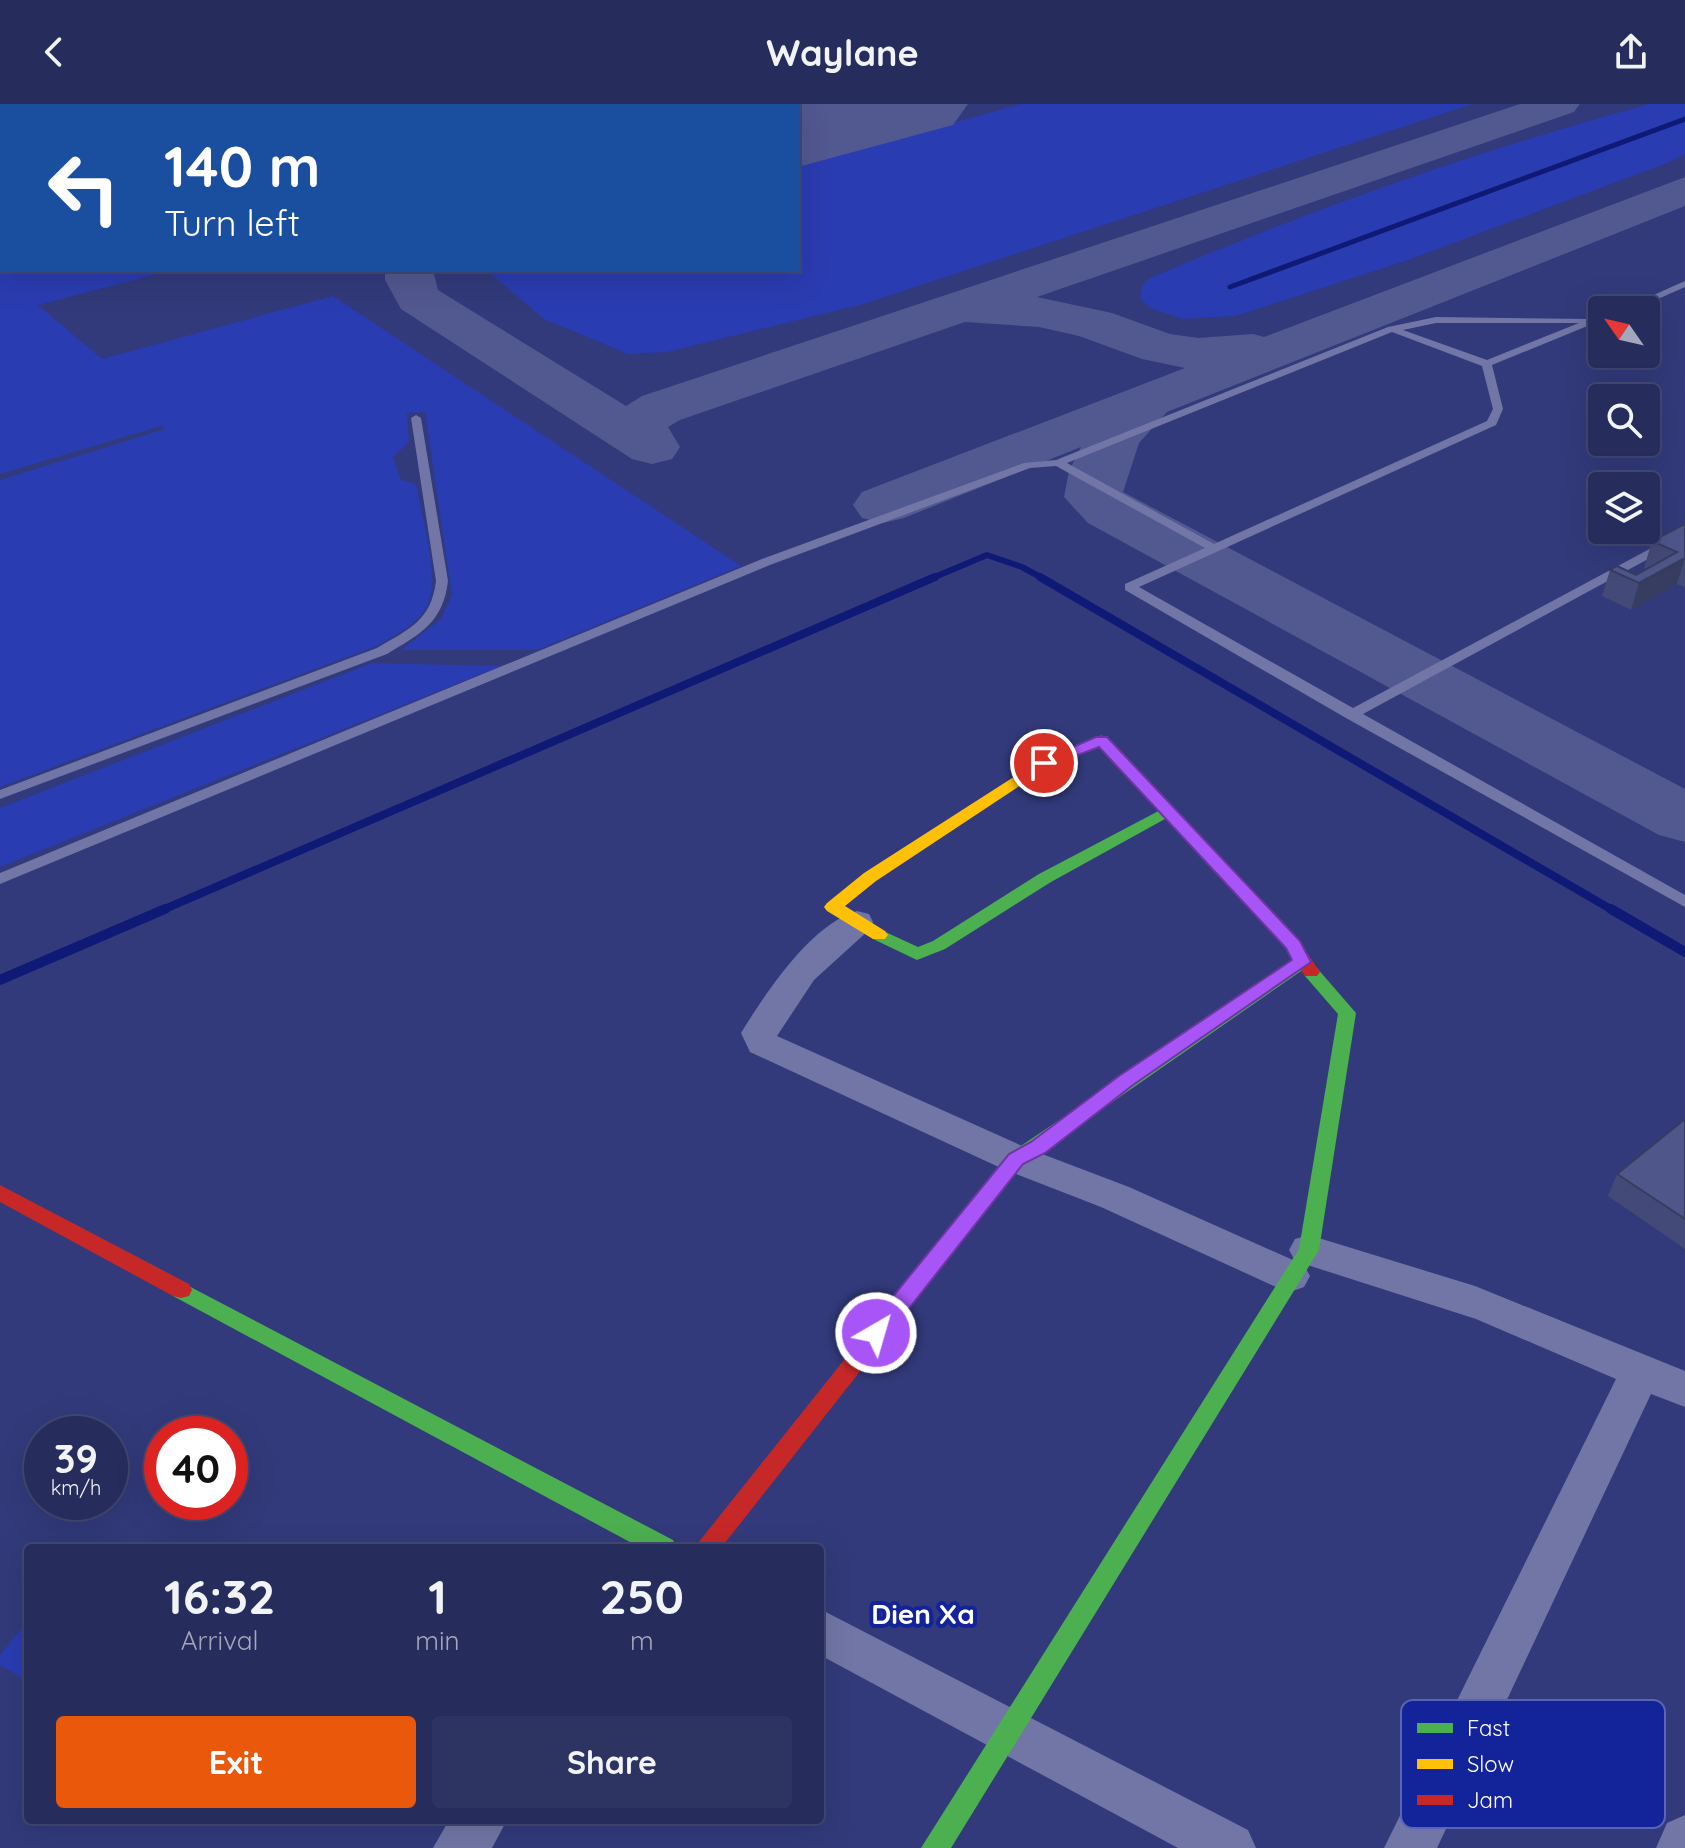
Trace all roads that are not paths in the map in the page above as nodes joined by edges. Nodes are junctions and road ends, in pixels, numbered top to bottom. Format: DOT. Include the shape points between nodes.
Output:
graph roads {
  1 [pos="1685,284"];
  2 [pos="1657,296"];
  3 [pos="1588,318"];
  4 [pos="1588,322"];
  5 [pos="1392,329"];
  6 [pos="1487,364"];
  7 [pos="416,418"];
  8 [pos="1058,463"];
  9 [pos="1685,534"];
  10 [pos="1213,548"];
  11 [pos="1351,715"];
  12 [pos="0,795"];
  13 [pos="1168,811"];
  14 [pos="0,879"];
  15 [pos="1685,902"];
  16 [pos="857,922"];
  17 [pos="1302,962"];
  18 [pos="1016,1159"];
  19 [pos="0,1193"];
  20 [pos="1300,1263"];
  21 [pos="1640,1373"];
  22 [pos="1685,1389"];
  23 [pos="657,1544"];
  24 [pos="709,1544"];
  25 [pos="824,1633"];
  26 [pos="1482,1700"];
  27 [pos="1009,1731"];
  28 [pos="479,1824"];
  29 [pos="1420,1828"];
  30 [pos="1685,1841"];
  31 [pos="459,1848"];
  32 [pos="935,1848"];
  33 [pos="1230,1848"];
  34 [pos="1410,1848"];
  35 [pos="1682,1848"];
  1 -- 2 [label="lane"];
  3 -- 5 [label="lane" via="1436,320"];
  4 -- 6 [label="lane"];
  5 -- 6 [label="lane"];
  5 -- 8 [label="lane"];
  6 -- 10 [label="lane" via="1498,409 1492,423"];
  7 -- 12 [label="lane" via="442,581 441,604 426,623 382,651"];
  8 -- 10 [label="lane"];
  8 -- 14 [label="lane" via="1028,465 766,562"];
  9 -- 11 [label="lane"];
  10 -- 11 [label="lane" via="1129,587"];
  11 -- 15 [label="lane"];
  13 -- 16 [label="street" via="917,954"];
  13 -- 16 [label="street" via="1101,740 1072,749 925,840 833,907"];
  13 -- 17 [label="street" via="1293,945"];
  16 -- 18 [label="street" via="822,947 793,982 759,1033 762,1043"];
  17 -- 18 [label="street"];
  17 -- 20 [label="street" via="1347,1013"];
  18 -- 20 [label="street"];
  18 -- 24 [label="street"];
  19 -- 23 [label="street"];
  20 -- 21 [label="street" via="1401,1275 1550,1331"];
  20 -- 27 [label="street"];
  21 -- 22 [label="street"];
  21 -- 26 [label="street"];
  25 -- 27 [label="street"];
  27 -- 32 [label="street"];
  27 -- 33 [label="street"];
  28 -- 31 [label="street"];
  29 -- 34 [label="street"];
  30 -- 35 [label="street"];
}
